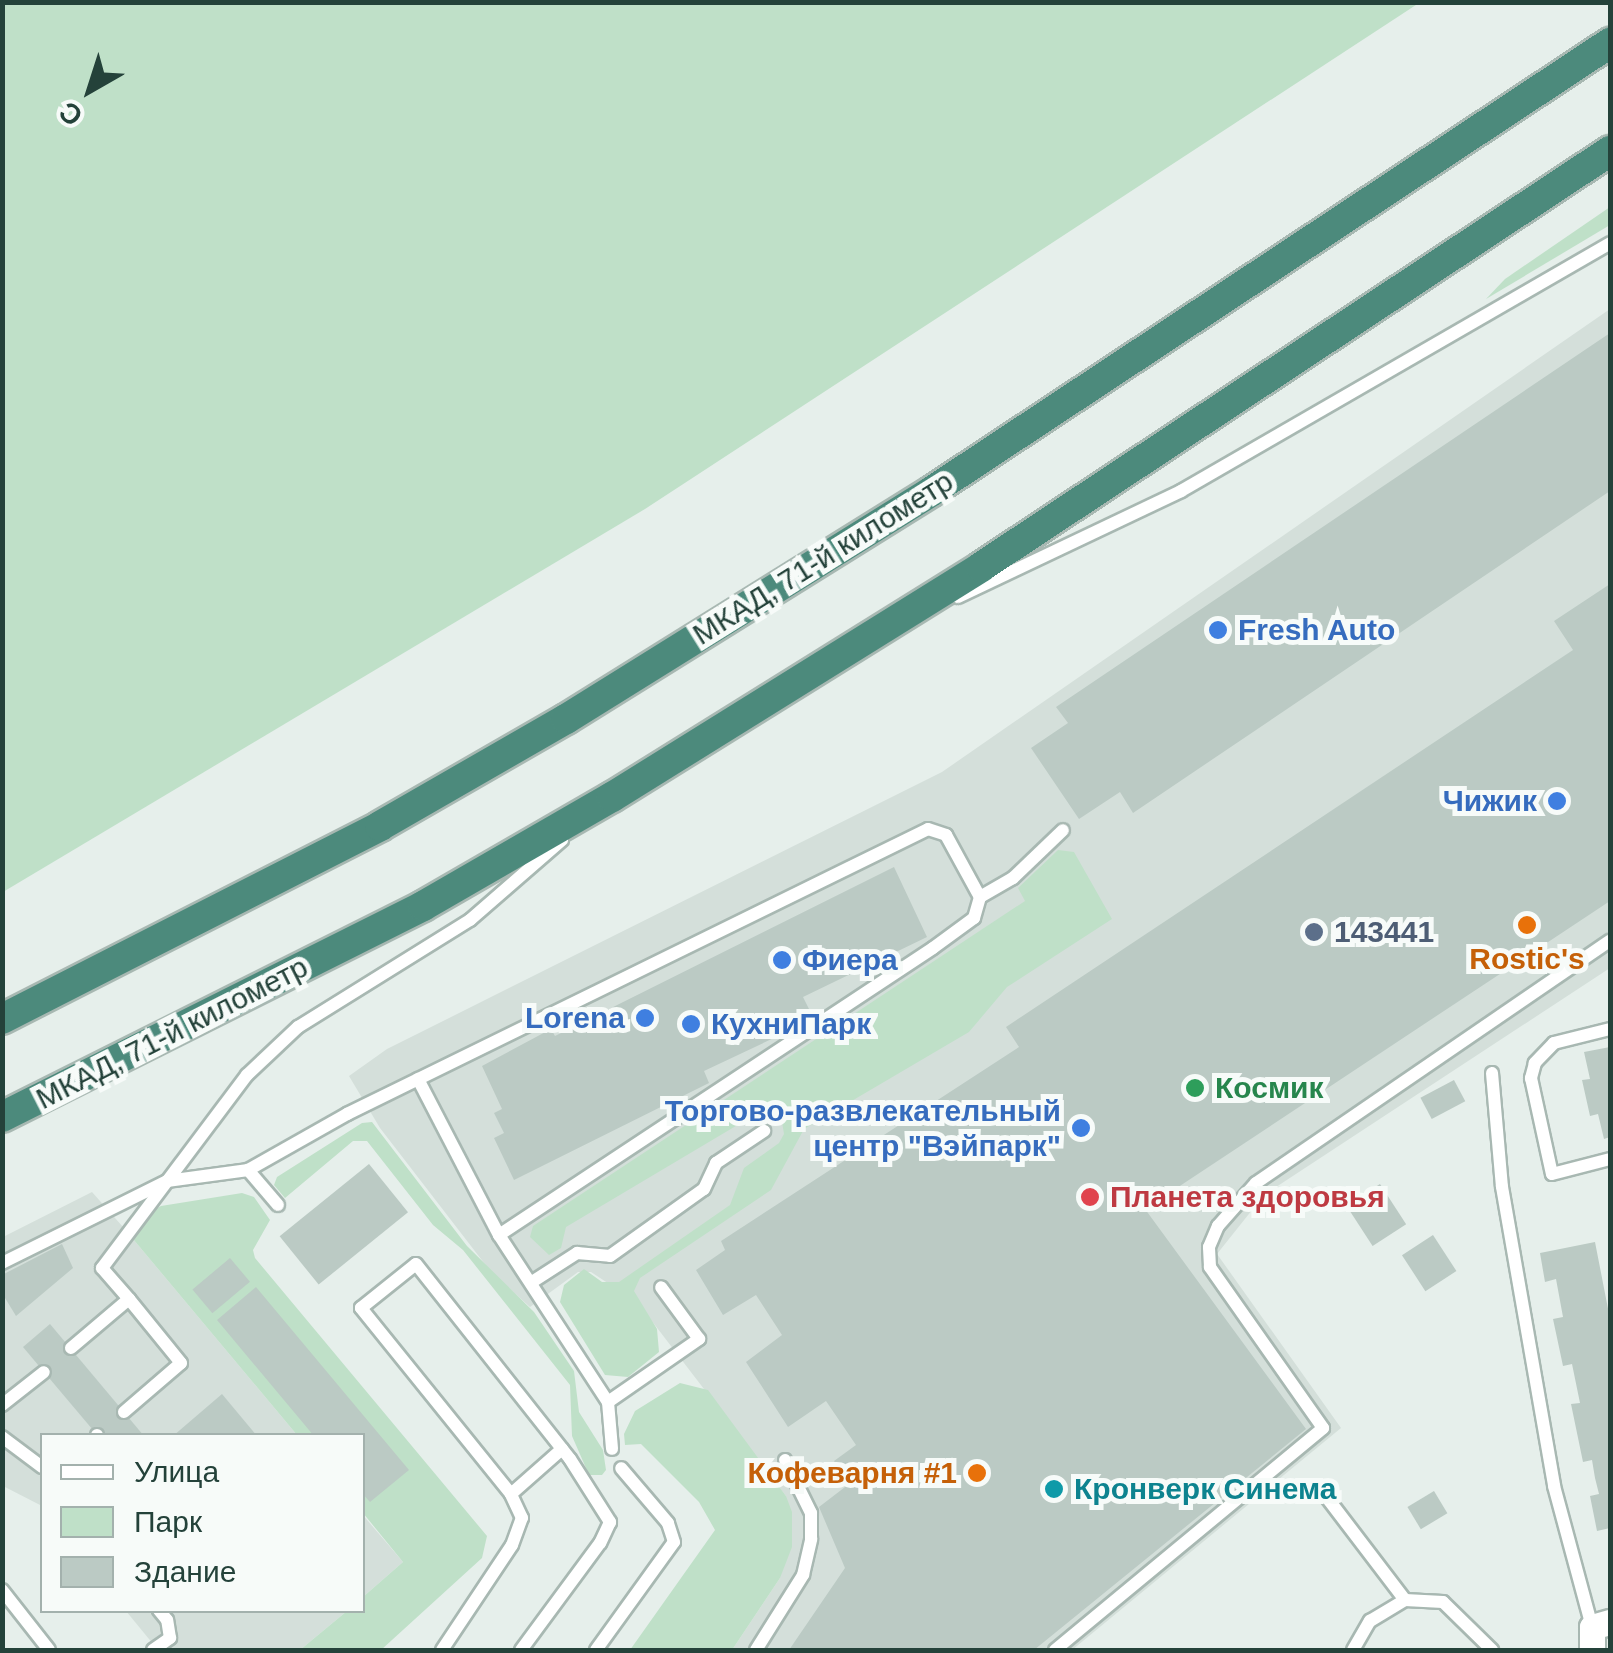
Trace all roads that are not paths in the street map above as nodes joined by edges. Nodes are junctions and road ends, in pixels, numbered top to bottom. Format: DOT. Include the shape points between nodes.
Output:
graph roads {
  1 [pos="1610,43"];
  2 [pos="1610,151"];
  3 [pos="1610,243"];
  4 [pos="848,650"];
  5 [pos="612,797"];
  6 [pos="1064,830"];
  7 [pos="980,896"];
  8 [pos="1610,941"];
  9 [pos="2,1019"];
  10 [pos="1610,1029"];
  11 [pos="1492,1073"];
  12 [pos="418,1079"];
  13 [pos="2,1117"];
  14 [pos="764,1132"];
  15 [pos="1610,1159"];
  16 [pos="248,1170"];
  17 [pos="167,1181"];
  18 [pos="278,1204"];
  19 [pos="499,1236"];
  20 [pos="2,1263"];
  21 [pos="532,1282"];
  22 [pos="661,1286"];
  23 [pos="128,1299"];
  24 [pos="70,1348"];
  25 [pos="44,1372"];
  26 [pos="608,1402"];
  27 [pos="2,1405"];
  28 [pos="124,1412"];
  29 [pos="2,1437"];
  30 [pos="562,1449"];
  31 [pos="612,1449"];
  32 [pos="785,1460"];
  33 [pos="40,1466"];
  34 [pos="621,1468"];
  35 [pos="512,1494"];
  36 [pos="1325,1495"];
  37 [pos="2,1590"];
  38 [pos="1406,1600"];
  39 [pos="161,1613"];
  40 [pos="1598,1633"];
  41 [pos="49,1650"];
  42 [pos="153,1650"];
  43 [pos="442,1650"];
  44 [pos="521,1650"];
  45 [pos="596,1650"];
  46 [pos="756,1650"];
  47 [pos="1054,1650"];
  48 [pos="1354,1650"];
  49 [pos="1492,1650"];
  1 -- 9 [label="highway, МКАД, 71-й километр" via="932,491 566,719 322,857"];
  2 -- 4 [label="highway, МКАД, 71-й километр"];
  3 -- 4 [label="lane" via="1180,492"];
  4 -- 5 [label="highway, МКАД, 71-й километр"];
  5 -- 13 [label="highway, МКАД, 71-й километр" via="423,906"];
  5 -- 17 [label="lane" via="470,920 298,1027 247,1075"];
  6 -- 7 [label="lane" via="1013,878"];
  7 -- 12 [label="lane" via="946,835 928,829"];
  7 -- 19 [label="lane" via="974,918 933,948"];
  8 -- 47 [label="lane" via="1256,1183 1218,1226 1210,1267 1324,1428"];
  10 -- 15 [label="lane" via="1554,1043 1531,1078 1552,1174"];
  11 -- 40 [label="lane" via="1502,1187 1554,1486"];
  12 -- 16 [label="lane"];
  12 -- 19 [label="lane"];
  14 -- 21 [label="lane" via="716,1163 704,1189 610,1256 577,1252"];
  16 -- 17 [label="lane"];
  16 -- 18 [label="lane"];
  17 -- 20 [label="lane"];
  17 -- 23 [label="lane" via="102,1268"];
  19 -- 21 [label="lane"];
  21 -- 26 [label="lane"];
  22 -- 26 [label="lane" via="699,1339"];
  23 -- 24 [label="lane"];
  23 -- 28 [label="lane" via="181,1363"];
  25 -- 27 [label="lane"];
  26 -- 31 [label="lane"];
  29 -- 33 [label="lane"];
  30 -- 35 [label="lane"];
  30 -- 35 [label="lane" via="416,1264 361,1308"];
  30 -- 44 [label="lane" via="610,1522"];
  32 -- 46 [label="lane" via="811,1512 811,1540 803,1575"];
  34 -- 45 [label="lane" via="668,1523 674,1542"];
  35 -- 43 [label="lane" via="522,1518 512,1545"];
  36 -- 38 [label="lane"];
  37 -- 41 [label="lane"];
  38 -- 48 [label="lane" via="1370,1621"];
  38 -- 49 [label="lane" via="1443,1602"];
  39 -- 42 [label="lane" via="170,1638"];
}
